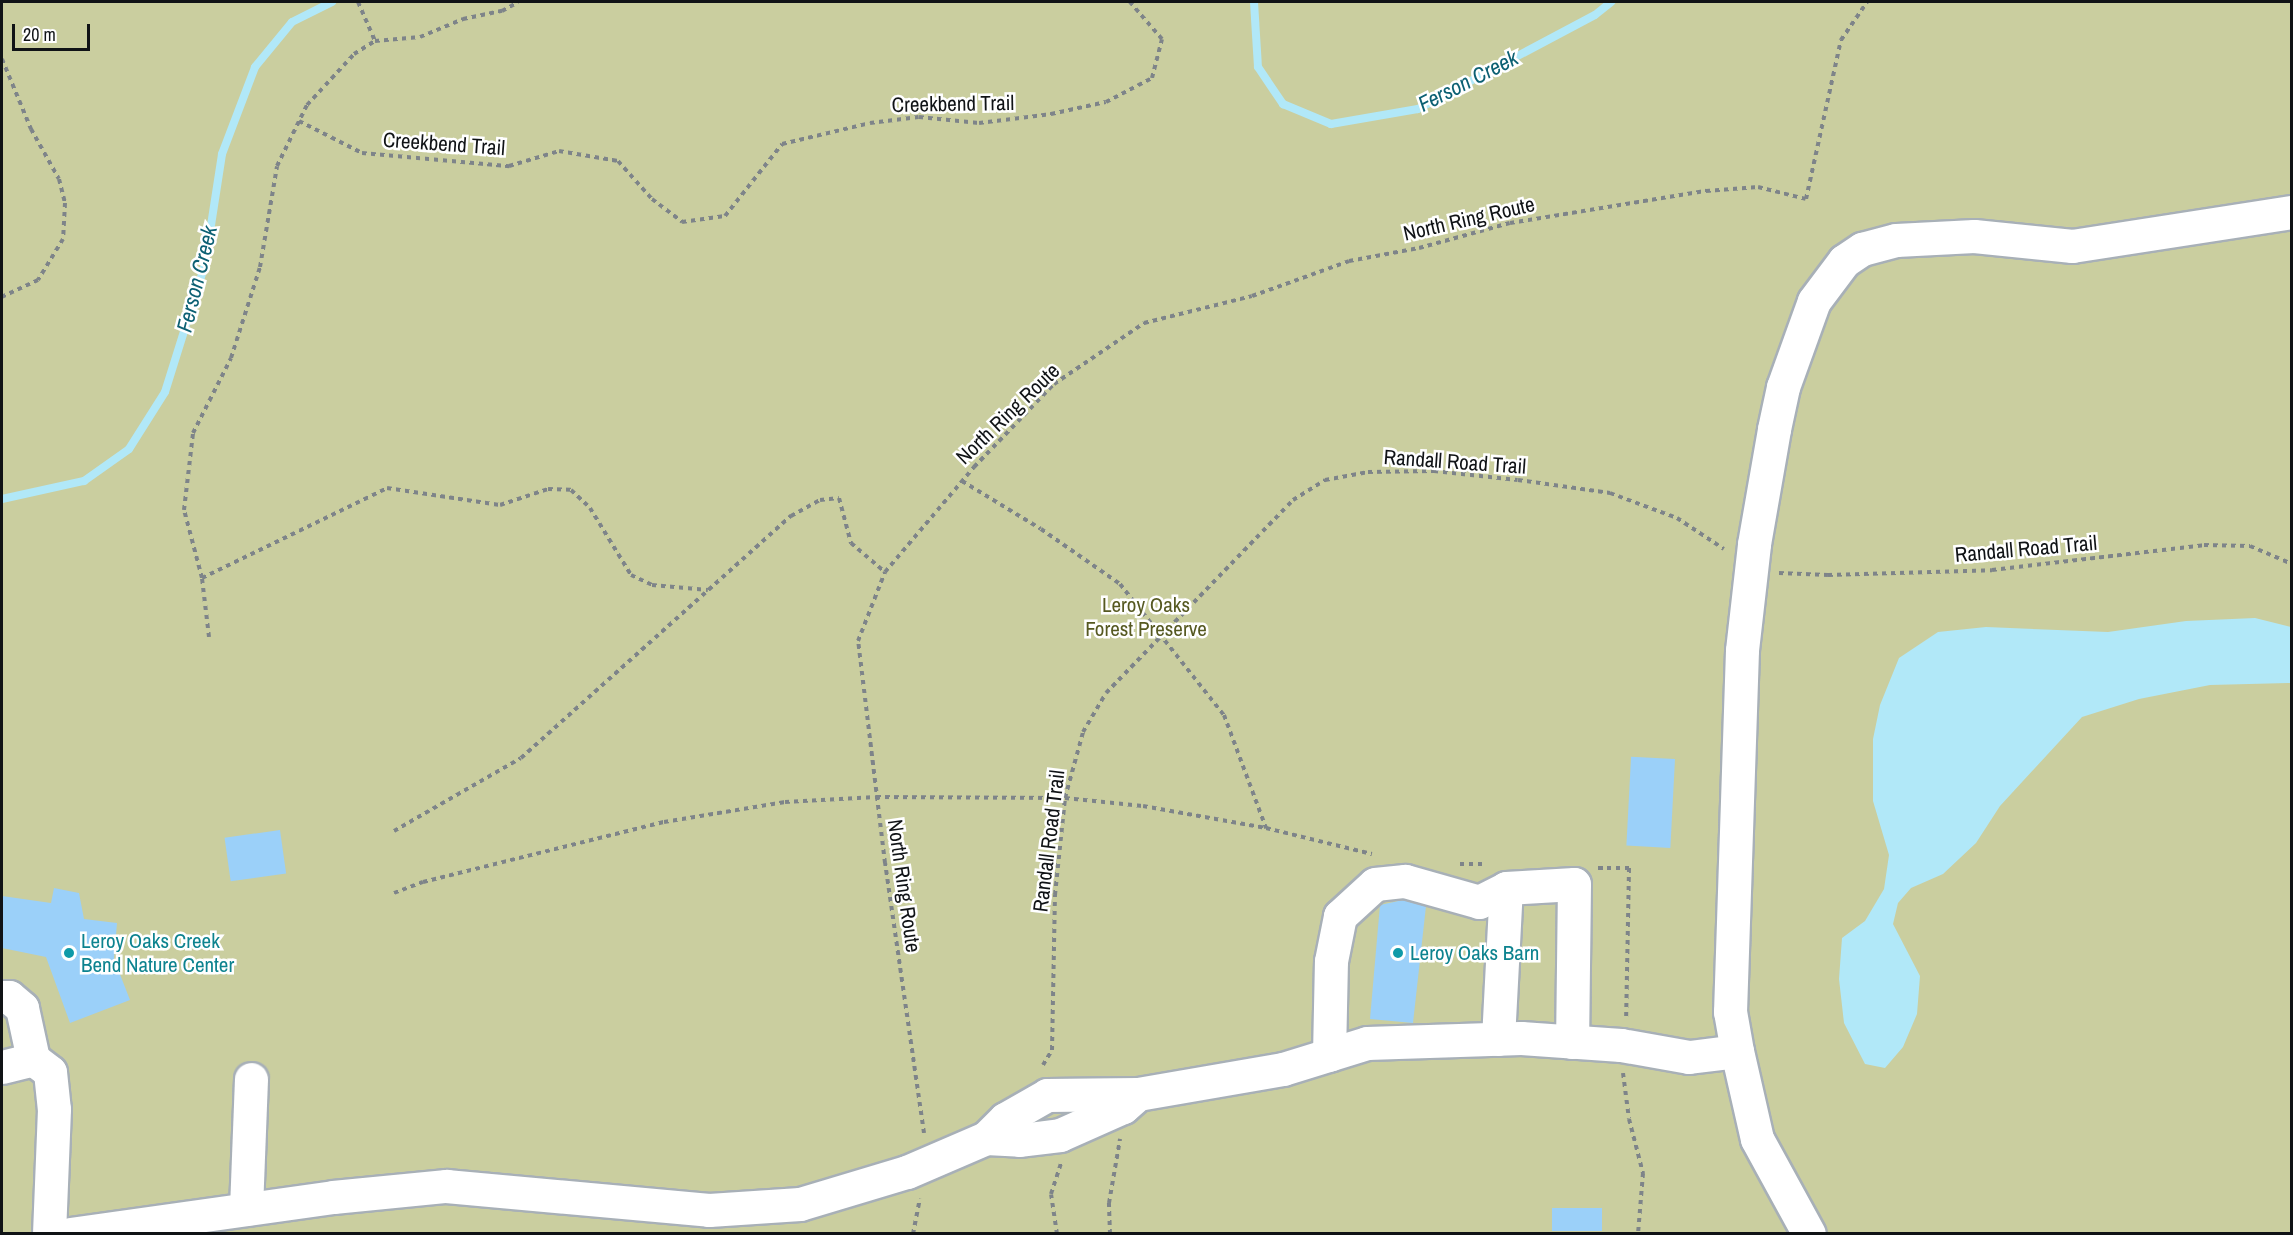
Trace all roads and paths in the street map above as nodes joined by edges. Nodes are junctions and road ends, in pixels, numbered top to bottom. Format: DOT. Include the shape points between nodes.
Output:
graph roads {
  1 [pos="358,2"];
  2 [pos="518,2"];
  3 [pos="1130,2"];
  4 [pos="1867,2"];
  5 [pos="375,41"];
  6 [pos="2,58"];
  7 [pos="299,122"];
  8 [pos="2292,212"];
  9 [pos="2,297"];
  10 [pos="962,481"];
  11 [pos="1729,552"];
  12 [pos="2292,564"];
  13 [pos="885,572"];
  14 [pos="1774,573"];
  15 [pos="202,578"];
  16 [pos="709,591"];
  17 [pos="1161,633"];
  18 [pos="209,637"];
  19 [pos="876,797"];
  20 [pos="1065,798"];
  21 [pos="1266,828"];
  22 [pos="394,831"];
  23 [pos="1380,855"];
  24 [pos="1456,864"];
  25 [pos="1586,868"];
  26 [pos="1500,876"];
  27 [pos="394,893"];
  28 [pos="2,997"];
  29 [pos="1498,1039"];
  30 [pos="1572,1042"];
  31 [pos="1621,1045"];
  32 [pos="1737,1051"];
  33 [pos="1329,1055"];
  34 [pos="33,1059"];
  35 [pos="2,1067"];
  36 [pos="1043,1075"];
  37 [pos="251,1079"];
  38 [pos="1130,1100"];
  39 [pos="1065,1155"];
  40 [pos="917,1167"];
  41 [pos="246,1209"];
  42 [pos="49,1233"];
  43 [pos="70,1233"];
  44 [pos="913,1233"];
  45 [pos="1057,1233"];
  46 [pos="1110,1233"];
  47 [pos="1638,1233"];
  48 [pos="1809,1233"];
  1 -- 5 [label="path"];
  2 -- 5 [label="path" via="502,11 463,19 420,37"];
  3 -- 7 [label="path, Creekbend Trail" via="1162,39 1152,78 1106,102 1052,114 979,123 919,117 870,123 782,144 725,216 682,222 652,199 618,161 559,151 509,166 362,153"];
  4 -- 10 [label="path, North Ring Route" via="1841,40 1806,199 1758,187 1706,191 1510,223 1419,248 1349,261 1252,296 1144,323 1054,384"];
  5 -- 7 [label="path" via="354,54 307,105"];
  6 -- 9 [label="path" via="31,129 59,180 65,203 63,239 38,280"];
  7 -- 15 [label="path" via="277,166 260,267 231,358 193,433 184,510"];
  8 -- 32 [label="street" via="2072,246 1974,236 1896,240 1863,249 1844,261 1814,301 1776,418 1754,544 1742,650 1730,1012"];
  10 -- 13 [label="path, North Ring Route"];
  10 -- 17 [label="path" via="1120,584"];
  11 -- 17 [label="path, Randall Road Trail" via="1677,518 1610,493 1434,471 1368,472 1325,480 1293,500"];
  12 -- 14 [label="path, Randall Road Trail" via="2250,546 2204,545 1992,570"];
  13 -- 16 [label="path" via="850,543 839,498 820,500 791,516"];
  13 -- 19 [label="path, North Ring Route" via="858,641"];
  15 -- 16 [label="path" via="387,488 500,505 548,489 571,490 590,508 631,575 652,585"];
  15 -- 18 [label="path"];
  16 -- 22 [label="path" via="521,758"];
  17 -- 20 [label="path, Randall Road Trail" via="1106,693 1083,732"];
  17 -- 21 [label="path" via="1224,715"];
  19 -- 20 [label="path"];
  19 -- 27 [label="path" via="784,802 664,822 423,882"];
  19 -- 40 [label="path, North Ring Route"];
  20 -- 21 [label="path" via="1143,806"];
  20 -- 36 [label="path, Randall Road Trail" via="1055,895 1052,1050 1043,1066"];
  21 -- 23 [label="path"];
  24 -- 26 [label="path"];
  25 -- 31 [label="path" via="1629,868 1626,1023"];
  26 -- 29 [label="street"];
  26 -- 30 [label="street" via="1574,884"];
  26 -- 33 [label="street" via="1479,902 1405,881 1375,884 1340,916 1331,961"];
  28 -- 34 [label="street" via="9,997 22,1008"];
  29 -- 30 [label="street"];
  29 -- 33 [label="street" via="1367,1043"];
  30 -- 31 [label="street"];
  31 -- 32 [label="street" via="1689,1057"];
  31 -- 47 [label="path" via="1629,1119 1643,1173"];
  32 -- 48 [label="street" via="1757,1140"];
  33 -- 38 [label="street" via="1283,1069"];
  34 -- 35 [label="street"];
  34 -- 42 [label="street" via="50,1072 54,1109"];
  37 -- 41 [label="street"];
  38 -- 40 [label="street" via="1047,1095 1005,1119 986,1138"];
  38 -- 46 [label="path" via="1109,1203"];
  39 -- 45 [label="path" via="1051,1194"];
  40 -- 41 [label="street" via="800,1204 720,1209 446,1186"];
  40 -- 44 [label="path, North Ring Route"];
  41 -- 43 [label="street"];
}
